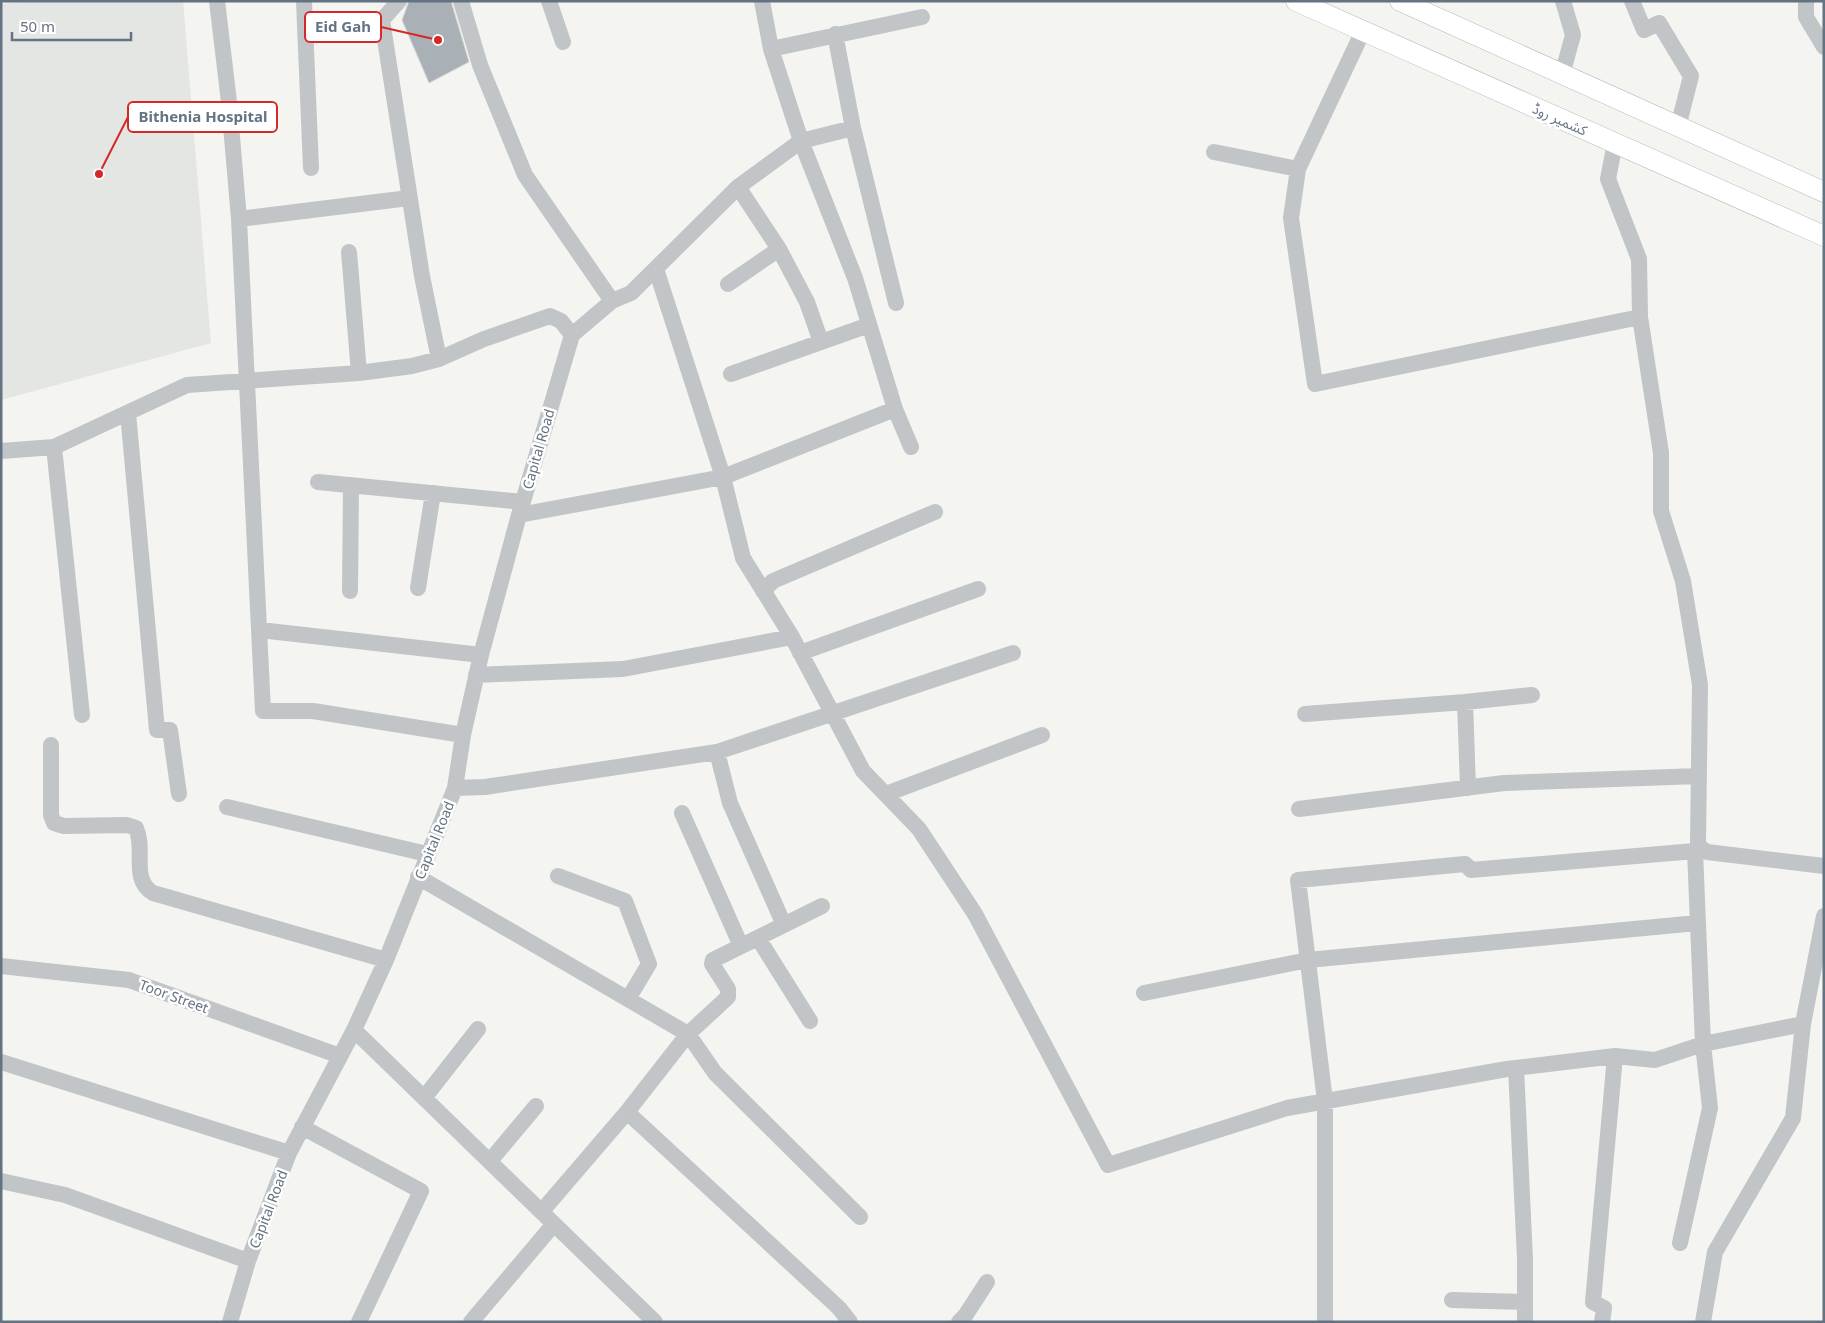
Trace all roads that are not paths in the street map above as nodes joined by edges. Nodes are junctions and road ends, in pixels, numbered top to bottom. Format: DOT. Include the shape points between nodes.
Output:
graph roads {
  1 [pos="217,1"];
  2 [pos="304,1"];
  3 [pos="398,1"];
  4 [pos="461,1"];
  5 [pos="549,1"];
  6 [pos="762,1"];
  7 [pos="1296,1"];
  8 [pos="1400,1"];
  9 [pos="1563,1"];
  10 [pos="1632,1"];
  11 [pos="1806,9"];
  12 [pos="922,17"];
  13 [pos="1363,31"];
  14 [pos="835,34"];
  15 [pos="563,42"];
  16 [pos="1824,48"];
  17 [pos="770,49"];
  18 [pos="1562,75"];
  19 [pos="1678,127"];
  20 [pos="853,128"];
  21 [pos="801,141"];
  22 [pos="1615,144"];
  23 [pos="1214,152"];
  24 [pos="312,168"];
  25 [pos="1298,169"];
  26 [pos="738,187"];
  27 [pos="1824,192"];
  28 [pos="409,198"];
  29 [pos="240,218"];
  30 [pos="1824,236"];
  31 [pos="779,249"];
  32 [pos="349,252"];
  33 [pos="656,269"];
  34 [pos="728,284"];
  35 [pos="612,301"];
  36 [pos="896,303"];
  37 [pos="1640,316"];
  38 [pos="870,325"];
  39 [pos="572,335"];
  40 [pos="821,342"];
  41 [pos="439,359"];
  42 [pos="359,372"];
  43 [pos="731,374"];
  44 [pos="246,380"];
  45 [pos="896,409"];
  46 [pos="128,413"];
  47 [pos="54,447"];
  48 [pos="911,447"];
  49 [pos="1,451"];
  50 [pos="723,477"];
  51 [pos="318,482"];
  52 [pos="351,485"];
  53 [pos="432,493"];
  54 [pos="521,508"];
  55 [pos="935,512"];
  56 [pos="418,588"];
  57 [pos="978,589"];
  58 [pos="350,591"];
  59 [pos="763,591"];
  60 [pos="260,630"];
  61 [pos="792,637"];
  62 [pos="800,653"];
  63 [pos="1013,653"];
  64 [pos="481,655"];
  65 [pos="476,675"];
  66 [pos="1532,694"];
  67 [pos="1465,702"];
  68 [pos="833,712"];
  69 [pos="1305,714"];
  70 [pos="82,715"];
  71 [pos="463,734"];
  72 [pos="1042,735"];
  73 [pos="51,745"];
  74 [pos="717,752"];
  75 [pos="1699,776"];
  76 [pos="455,788"];
  77 [pos="1468,788"];
  78 [pos="180,794"];
  79 [pos="886,794"];
  80 [pos="227,807"];
  81 [pos="1299,809"];
  82 [pos="682,813"];
  83 [pos="428,854"];
  84 [pos="1824,866"];
  85 [pos="558,876"];
  86 [pos="418,877"];
  87 [pos="822,906"];
  88 [pos="1824,916"];
  89 [pos="1697,923"];
  90 [pos="784,925"];
  91 [pos="758,938"];
  92 [pos="741,946"];
  93 [pos="386,960"];
  94 [pos="1308,960"];
  95 [pos="1,966"];
  96 [pos="1144,993"];
  97 [pos="628,999"];
  98 [pos="810,1021"];
  99 [pos="1802,1024"];
  100 [pos="478,1029"];
  101 [pos="354,1030"];
  102 [pos="688,1034"];
  103 [pos="1703,1044"];
  104 [pos="340,1056"];
  105 [pos="1615,1056"];
  106 [pos="1,1062"];
  107 [pos="1516,1068"];
  108 [pos="424,1098"];
  109 [pos="1326,1101"];
  110 [pos="536,1106"];
  111 [pos="627,1112"];
  112 [pos="302,1127"];
  113 [pos="289,1153"];
  114 [pos="490,1161"];
  115 [pos="1,1181"];
  116 [pos="542,1211"];
  117 [pos="860,1217"];
  118 [pos="554,1224"];
  119 [pos="1680,1244"];
  120 [pos="248,1260"];
  121 [pos="987,1282"];
  122 [pos="1452,1300"];
  123 [pos="1525,1302"];
  124 [pos="230,1322"];
  125 [pos="359,1322"];
  126 [pos="471,1322"];
  127 [pos="656,1322"];
  128 [pos="850,1322"];
  129 [pos="959,1322"];
  130 [pos="1325,1322"];
  131 [pos="1525,1322"];
  132 [pos="1602,1322"];
  133 [pos="1703,1322"];
  1 -- 29 [label="street"];
  2 -- 24 [label="street"];
  3 -- 28 [label="street" via="382,20"];
  4 -- 35 [label="street" via="480,65 525,175"];
  5 -- 15 [label="street"];
  6 -- 17 [label="street"];
  7 -- 13 [label="main road, کشمیر روڈ"];
  8 -- 18 [label="main road"];
  9 -- 18 [label="street" via="1573,35"];
  10 -- 19 [label="street" via="1644,30 1659,23 1691,76"];
  11 -- 16 [label="street"];
  12 -- 14 [label="street"];
  13 -- 22 [label="main road, کشمیر روڈ"];
  13 -- 25 [label="street"];
  14 -- 17 [label="street"];
  14 -- 20 [label="street"];
  17 -- 21 [label="street"];
  18 -- 19 [label="main road"];
  19 -- 27 [label="main road"];
  20 -- 21 [label="street"];
  20 -- 36 [label="street"];
  21 -- 26 [label="street"];
  21 -- 38 [label="street"];
  22 -- 30 [label="main road, کشمیر روڈ"];
  22 -- 37 [label="street" via="1608,179 1639,259"];
  23 -- 25 [label="street"];
  25 -- 37 [label="street" via="1291,218 1315,384"];
  26 -- 31 [label="street"];
  26 -- 33 [label="street"];
  28 -- 29 [label="street"];
  28 -- 41 [label="street"];
  29 -- 44 [label="street"];
  31 -- 34 [label="street"];
  31 -- 40 [label="street" via="807,302"];
  32 -- 42 [label="street"];
  33 -- 35 [label="street" via="631,293"];
  33 -- 50 [label="street"];
  35 -- 39 [label="street"];
  37 -- 75 [label="street" via="1661,453 1661,511 1683,581 1700,685"];
  38 -- 40 [label="street"];
  38 -- 45 [label="street"];
  39 -- 41 [label="street" via="561,321 550,316"];
  39 -- 54 [label="street, Capital Road"];
  40 -- 43 [label="street"];
  41 -- 42 [label="street" via="412,366"];
  42 -- 44 [label="street"];
  44 -- 46 [label="street" via="187,385"];
  44 -- 60 [label="street"];
  45 -- 48 [label="street"];
  45 -- 50 [label="street"];
  46 -- 47 [label="street"];
  46 -- 78 [label="street" via="157,730 170,730"];
  47 -- 49 [label="street"];
  47 -- 70 [label="street"];
  50 -- 54 [label="street"];
  50 -- 59 [label="street" via="743,558"];
  51 -- 52 [label="street"];
  52 -- 53 [label="street"];
  52 -- 58 [label="street"];
  53 -- 54 [label="street"];
  53 -- 56 [label="street"];
  54 -- 64 [label="street, Capital Road"];
  55 -- 59 [label="street" via="772,581"];
  57 -- 62 [label="street"];
  59 -- 61 [label="street"];
  60 -- 64 [label="street"];
  60 -- 71 [label="street" via="263,710 312,711"];
  61 -- 62 [label="street"];
  61 -- 65 [label="street" via="623,669"];
  62 -- 68 [label="street"];
  63 -- 68 [label="street"];
  64 -- 65 [label="street, Capital Road"];
  65 -- 71 [label="street, Capital Road"];
  66 -- 67 [label="street"];
  67 -- 69 [label="street"];
  67 -- 77 [label="street"];
  68 -- 74 [label="street"];
  68 -- 79 [label="street" via="864,771"];
  71 -- 76 [label="street, Capital Road"];
  72 -- 79 [label="street"];
  73 -- 93 [label="street" via="51,815 54,823 136,828 140,836 141,880 145,888 153,893"];
  74 -- 76 [label="street" via="485,787"];
  74 -- 90 [label="street" via="730,803"];
  75 -- 77 [label="street" via="1504,783"];
  75 -- 84 [label="street" via="1698,843 1701,848 1707,852"];
  76 -- 83 [label="street, Capital Road"];
  77 -- 81 [label="street"];
  79 -- 109 [label="street" via="919,829 975,914 1108,1165 1286,1108"];
  80 -- 83 [label="street"];
  82 -- 92 [label="street"];
  83 -- 86 [label="street, Capital Road"];
  85 -- 97 [label="street" via="625,901 649,964"];
  86 -- 93 [label="street, Capital Road"];
  86 -- 97 [label="street"];
  87 -- 90 [label="street"];
  88 -- 99 [label="street"];
  89 -- 94 [label="street"];
  89 -- 94 [label="street" via="1695,851 1471,870 1465,864 1298,880"];
  89 -- 103 [label="street"];
  90 -- 91 [label="street"];
  91 -- 92 [label="street"];
  91 -- 98 [label="street"];
  92 -- 102 [label="street" via="713,960 712,964 728,989 728,997"];
  93 -- 101 [label="street, Capital Road"];
  94 -- 96 [label="street"];
  94 -- 109 [label="street"];
  95 -- 104 [label="street, Toor Street" via="129,980"];
  97 -- 102 [label="street"];
  99 -- 103 [label="street"];
  99 -- 133 [label="street" via="1793,1118 1715,1252"];
  100 -- 108 [label="street"];
  101 -- 104 [label="street, Capital Road"];
  101 -- 108 [label="street"];
  102 -- 111 [label="street"];
  102 -- 117 [label="street" via="715,1073"];
  103 -- 105 [label="street" via="1655,1060"];
  103 -- 119 [label="street" via="1710,1108"];
  104 -- 112 [label="street, Capital Road"];
  105 -- 107 [label="street"];
  105 -- 132 [label="street" via="1593,1302 1604,1308"];
  106 -- 113 [label="street"];
  107 -- 109 [label="street"];
  107 -- 123 [label="street"];
  108 -- 114 [label="street"];
  109 -- 130 [label="street"];
  110 -- 114 [label="street"];
  111 -- 116 [label="street"];
  111 -- 128 [label="street" via="839,1308"];
  112 -- 113 [label="street, Capital Road"];
  112 -- 125 [label="street" via="421,1191"];
  113 -- 120 [label="street, Capital Road"];
  114 -- 116 [label="street"];
  115 -- 120 [label="street" via="65,1195"];
  116 -- 118 [label="street"];
  118 -- 126 [label="street"];
  118 -- 127 [label="street"];
  120 -- 124 [label="street, Capital Road"];
  121 -- 129 [label="street"];
  122 -- 123 [label="street"];
  123 -- 131 [label="street"];
}
